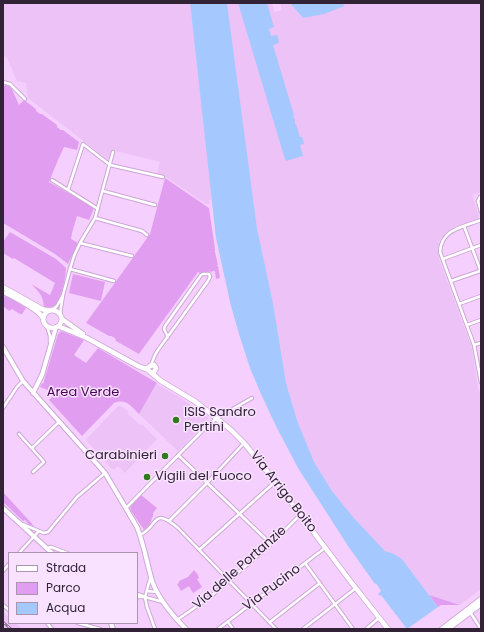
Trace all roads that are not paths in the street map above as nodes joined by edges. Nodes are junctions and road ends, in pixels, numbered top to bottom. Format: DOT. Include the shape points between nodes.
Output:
graph roads {
  1 [pos="3,82"];
  2 [pos="25,99"];
  3 [pos="113,152"];
  4 [pos="110,165"];
  5 [pos="163,177"];
  6 [pos="52,180"];
  7 [pos="68,190"];
  8 [pos="103,191"];
  9 [pos="481,197"];
  10 [pos="155,205"];
  11 [pos="98,209"];
  12 [pos="481,212"];
  13 [pos="95,218"];
  14 [pos="481,220"];
  15 [pos="464,226"];
  16 [pos="147,235"];
  17 [pos="80,243"];
  18 [pos="481,246"];
  19 [pos="472,249"];
  20 [pos="132,256"];
  21 [pos="443,259"];
  22 [pos="70,269"];
  23 [pos="481,271"];
  24 [pos="114,281"];
  25 [pos="451,281"];
  26 [pos="3,287"];
  27 [pos="3,291"];
  28 [pos="63,295"];
  29 [pos="481,296"];
  30 [pos="460,304"];
  31 [pos="50,310"];
  32 [pos="60,314"];
  33 [pos="43,318"];
  34 [pos="62,319"];
  35 [pos="481,320"];
  36 [pos="467,325"];
  37 [pos="47,326"];
  38 [pos="57,327"];
  39 [pos="168,337"];
  40 [pos="87,338"];
  41 [pos="481,342"];
  42 [pos="51,345"];
  43 [pos="474,345"];
  44 [pos="3,347"];
  45 [pos="151,369"];
  46 [pos="23,381"];
  47 [pos="481,382"];
  48 [pos="32,392"];
  49 [pos="252,398"];
  50 [pos="3,408"];
  51 [pos="217,418"];
  52 [pos="59,422"];
  53 [pos="19,434"];
  54 [pos="244,443"];
  55 [pos="32,448"];
  56 [pos="178,455"];
  57 [pos="33,472"];
  58 [pos="104,473"];
  59 [pos="275,481"];
  60 [pos="207,483"];
  61 [pos="3,508"];
  62 [pos="126,508"];
  63 [pos="239,514"];
  64 [pos="301,514"];
  65 [pos="169,521"];
  66 [pos="18,522"];
  67 [pos="39,531"];
  68 [pos="140,535"];
  69 [pos="34,536"];
  70 [pos="271,544"];
  71 [pos="325,547"];
  72 [pos="47,548"];
  73 [pos="199,550"];
  74 [pos="20,552"];
  75 [pos="51,552"];
  76 [pos="64,552"];
  77 [pos="305,563"];
  78 [pos="151,577"];
  79 [pos="228,580"];
  80 [pos="320,583"];
  81 [pos="356,588"];
  82 [pos="147,591"];
  83 [pos="157,592"];
  84 [pos="138,596"];
  85 [pos="145,597"];
  86 [pos="152,598"];
  87 [pos="481,599"];
  88 [pos="163,603"];
  89 [pos="251,603"];
  90 [pos="335,604"];
  91 [pos="481,604"];
  92 [pos="469,611"];
  93 [pos="379,618"];
  94 [pos="177,620"];
  95 [pos="228,622"];
  96 [pos="270,622"];
  97 [pos="82,624"];
  98 [pos="100,629"];
  99 [pos="155,629"];
  100 [pos="186,629"];
  101 [pos="218,629"];
  102 [pos="234,629"];
  103 [pos="276,629"];
  104 [pos="303,629"];
  105 [pos="353,629"];
  106 [pos="366,629"];
  107 [pos="388,629"];
  108 [pos="442,629"];
  109 [pos="448,629"];
  110 [pos="481,629"];
  1 -- 2 [label="street" via="10,84"];
  3 -- 4 [label="street"];
  4 -- 5 [label="street"];
  4 -- 7 [label="street" via="83,144"];
  4 -- 8 [label="street"];
  6 -- 7 [label="street"];
  7 -- 11 [label="street"];
  8 -- 10 [label="street"];
  8 -- 11 [label="street"];
  9 -- 12 [label="street" via="478,201"];
  11 -- 13 [label="street"];
  13 -- 16 [label="street" via="142,231"];
  13 -- 17 [label="street"];
  14 -- 15 [label="street"];
  15 -- 19 [label="street"];
  15 -- 21 [label="street" via="452,231 442,240 440,252"];
  17 -- 20 [label="street"];
  17 -- 22 [label="street"];
  18 -- 19 [label="street"];
  19 -- 21 [label="street"];
  19 -- 23 [label="street"];
  21 -- 25 [label="street"];
  22 -- 24 [label="street"];
  22 -- 28 [label="street"];
  23 -- 25 [label="street"];
  25 -- 30 [label="street"];
  26 -- 31 [label="main road" via="36,306"];
  27 -- 33 [label="main road" via="33,308"];
  28 -- 31 [label="street" via="57,306"];
  28 -- 32 [label="street"];
  29 -- 30 [label="street"];
  30 -- 36 [label="street"];
  31 -- 32 [label="main road"];
  31 -- 33 [label="main road"];
  32 -- 34 [label="main road"];
  33 -- 37 [label="main road"];
  34 -- 38 [label="main road"];
  34 -- 40 [label="main road, Via Arrigo Boito"];
  35 -- 36 [label="street"];
  36 -- 43 [label="street"];
  37 -- 38 [label="main road, Via Arrigo Boito"];
  37 -- 42 [label="street"];
  38 -- 40 [label="main road, Via Arrigo Boito"];
  38 -- 42 [label="main road"];
  39 -- 39 [label="street" via="208,281 209,274 201,275 165,326"];
  39 -- 45 [label="street" via="155,355"];
  40 -- 45 [label="main road, Via Arrigo Boito"];
  41 -- 43 [label="street"];
  42 -- 48 [label="main road" via="42,375"];
  43 -- 47 [label="street"];
  44 -- 46 [label="main road"];
  45 -- 51 [label="main road, Via Arrigo Boito" via="165,383"];
  46 -- 48 [label="main road"];
  46 -- 50 [label="street"];
  48 -- 52 [label="main road"];
  49 -- 51 [label="street"];
  51 -- 54 [label="main road, Via Arrigo Boito"];
  51 -- 56 [label="street"];
  52 -- 55 [label="street"];
  52 -- 58 [label="main road"];
  53 -- 55 [label="street"];
  54 -- 59 [label="main road, Via Arrigo Boito"];
  54 -- 60 [label="street"];
  55 -- 57 [label="street" via="44,462"];
  56 -- 60 [label="street"];
  56 -- 62 [label="street"];
  58 -- 62 [label="main road"];
  58 -- 67 [label="street" via="77,498 48,532"];
  59 -- 63 [label="street"];
  59 -- 64 [label="main road, Via Arrigo Boito"];
  60 -- 63 [label="street"];
  60 -- 65 [label="street"];
  61 -- 66 [label="main road"];
  62 -- 68 [label="main road"];
  63 -- 70 [label="street"];
  63 -- 73 [label="street"];
  64 -- 70 [label="street, Via delle Portanzie"];
  64 -- 71 [label="main road, Via Arrigo Boito"];
  65 -- 68 [label="street" via="157,519"];
  65 -- 73 [label="street"];
  66 -- 67 [label="street"];
  66 -- 69 [label="main road"];
  67 -- 69 [label="street"];
  68 -- 78 [label="main road"];
  69 -- 72 [label="main road"];
  69 -- 74 [label="street"];
  70 -- 79 [label="street, Via delle Portanzie"];
  71 -- 77 [label="street, Via Pucino"];
  71 -- 81 [label="main road, Via Arrigo Boito"];
  72 -- 75 [label="main road"];
  72 -- 76 [label="street"];
  73 -- 79 [label="street"];
  77 -- 80 [label="street"];
  77 -- 89 [label="street, Via Pucino"];
  78 -- 82 [label="street"];
  78 -- 83 [label="main road"];
  79 -- 89 [label="street"];
  79 -- 94 [label="street, Via delle Portanzie" via="210,597"];
  80 -- 90 [label="street"];
  80 -- 96 [label="street"];
  81 -- 90 [label="street"];
  81 -- 93 [label="main road, Via Arrigo Boito"];
  82 -- 83 [label="street"];
  82 -- 85 [label="street"];
  83 -- 86 [label="street"];
  83 -- 88 [label="main road"];
  84 -- 85 [label="street"];
  85 -- 86 [label="street"];
  85 -- 99 [label="street"];
  86 -- 88 [label="street"];
  87 -- 92 [label="main road"];
  88 -- 94 [label="main road"];
  89 -- 95 [label="street, Via Pucino"];
  89 -- 96 [label="street"];
  90 -- 104 [label="street"];
  90 -- 105 [label="street"];
  91 -- 92 [label="main road"];
  92 -- 108 [label="main road"];
  92 -- 109 [label="main road"];
  92 -- 110 [label="street"];
  93 -- 106 [label="street"];
  93 -- 107 [label="main road, Via Arrigo Boito"];
  94 -- 100 [label="main road"];
  95 -- 101 [label="street, Via Pucino"];
  95 -- 102 [label="street"];
  96 -- 103 [label="street"];
  97 -- 98 [label="street"];
}
